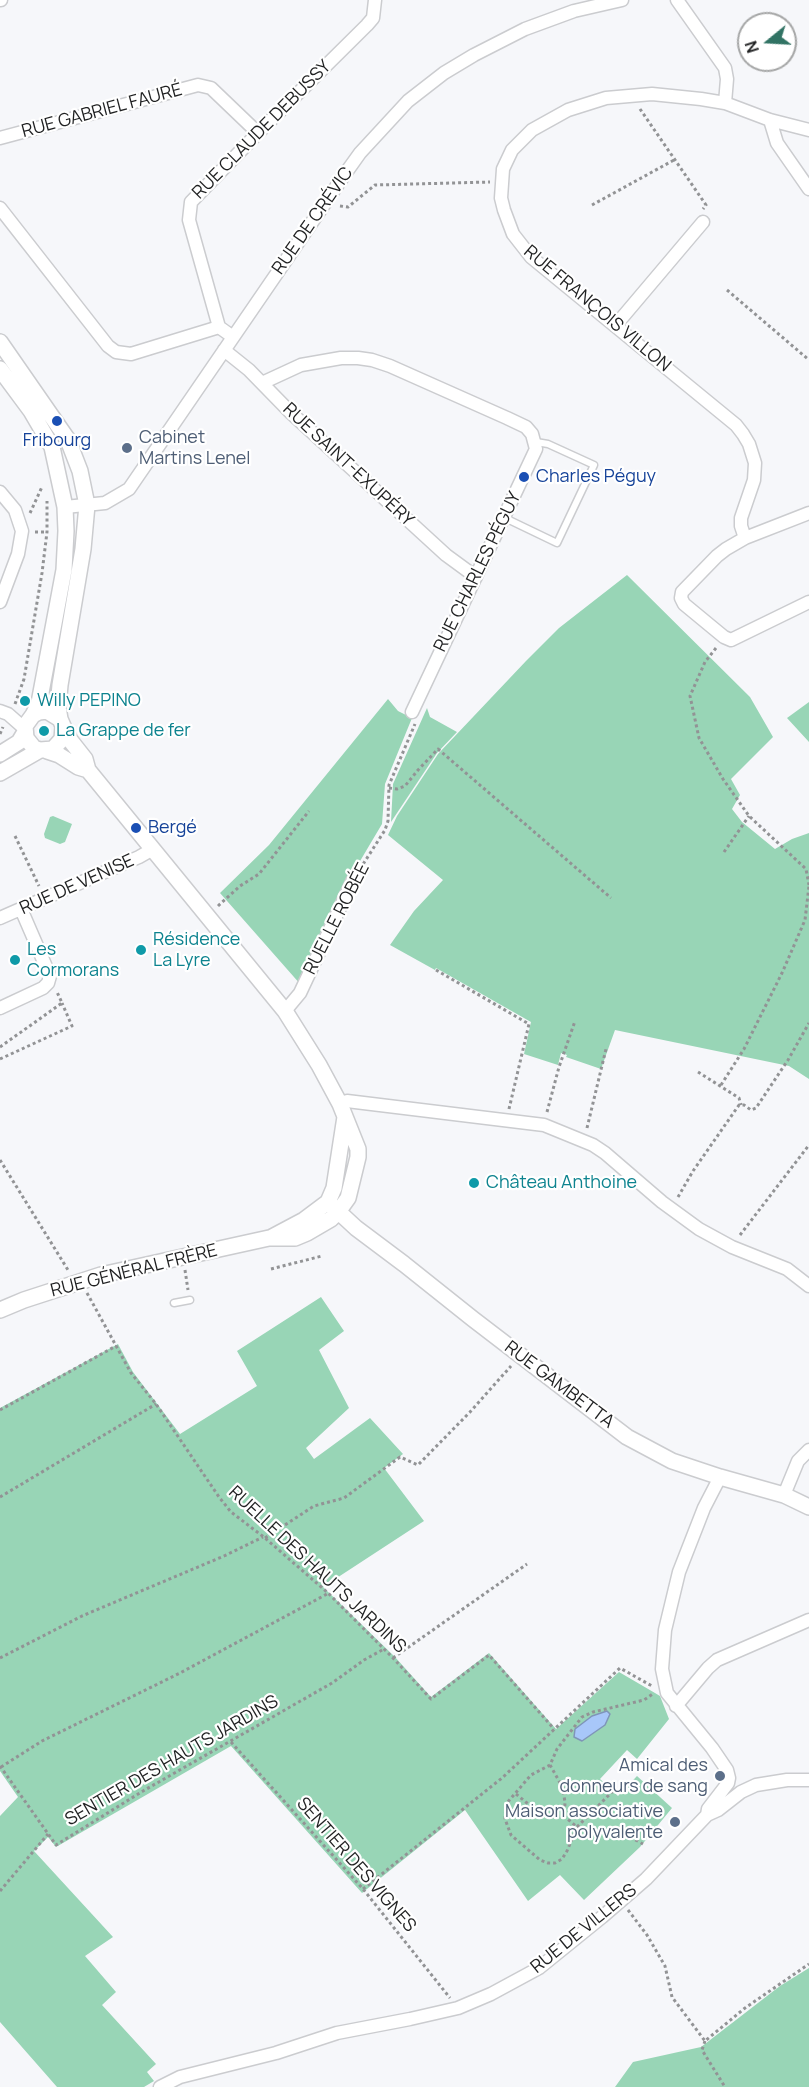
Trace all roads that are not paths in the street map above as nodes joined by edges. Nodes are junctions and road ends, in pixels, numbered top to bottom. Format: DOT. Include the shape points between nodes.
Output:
graph roads {
  1 [pos="375,0"];
  2 [pos="622,0"];
  3 [pos="677,0"];
  4 [pos="725,104"];
  5 [pos="770,120"];
  6 [pos="809,130"];
  7 [pos="258,132"];
  8 [pos="0,138"];
  9 [pos="809,189"];
  10 [pos="0,208"];
  11 [pos="702,223"];
  12 [pos="615,326"];
  13 [pos="219,327"];
  14 [pos="233,337"];
  15 [pos="0,342"];
  16 [pos="224,350"];
  17 [pos="0,369"];
  18 [pos="262,383"];
  19 [pos="536,442"];
  20 [pos="0,492"];
  21 [pos="87,505"];
  22 [pos="65,507"];
  23 [pos="809,513"];
  24 [pos="505,518"];
  25 [pos="745,538"];
  26 [pos="476,577"];
  27 [pos="0,602"];
  28 [pos="809,602"];
  29 [pos="412,712"];
  30 [pos="4,713"];
  31 [pos="33,715"];
  32 [pos="62,723"];
  33 [pos="25,731"];
  34 [pos="43,750"];
  35 [pos="0,754"];
  36 [pos="88,770"];
  37 [pos="0,773"];
  38 [pos="153,849"];
  39 [pos="353,880"];
  40 [pos="21,909"];
  41 [pos="0,918"];
  42 [pos="0,1008"];
  43 [pos="285,1011"];
  44 [pos="342,1111"];
  45 [pos="333,1207"];
  46 [pos="809,1286"];
  47 [pos="190,1300"];
  48 [pos="174,1303"];
  49 [pos="0,1310"];
  50 [pos="809,1450"];
  51 [pos="720,1477"];
  52 [pos="784,1495"];
  53 [pos="809,1508"];
  54 [pos="809,1620"];
  55 [pos="676,1706"];
  56 [pos="809,1780"];
  57 [pos="707,1815"];
  58 [pos="160,2087"];
  1 -- 7 [label="street, RUE CLAUDE DEBUSSY" via="373,18 367,25"];
  2 -- 14 [label="street, RUE DE CRÉVIC" via="574,11 525,29 474,54 408,101 360,153"];
  3 -- 4 [label="street" via="725,68"];
  4 -- 5 [label="street, RUE FRANÇOIS VILLON"];
  4 -- 12 [label="street, RUE FRANÇOIS VILLON" via="652,94 606,98 560,114 532,130 507,158 501,198 513,234 531,257"];
  5 -- 6 [label="street, RUE FRANÇOIS VILLON"];
  5 -- 9 [label="street" via="777,143"];
  7 -- 8 [label="street, RUE GABRIEL FAURÉ" via="212,88 198,85"];
  7 -- 13 [label="street, RUE CLAUDE DEBUSSY" via="190,202 189,220"];
  10 -- 13 [label="street" via="116,352 131,354"];
  11 -- 12 [label="street"];
  12 -- 25 [label="street, RUE FRANÇOIS VILLON" via="743,434 755,462 754,480 741,518"];
  13 -- 14 [label="street"];
  14 -- 16 [label="street, RUE DE CRÉVIC"];
  15 -- 21 [label="street" via="68,440"];
  16 -- 18 [label="street, RUE SAINT-EXUPÉRY"];
  16 -- 21 [label="street, RUE DE CRÉVIC" via="129,489 112,500"];
  17 -- 22 [label="street" via="52,447"];
  18 -- 19 [label="street" via="301,365 341,358 372,360 526,427"];
  18 -- 26 [label="street, RUE SAINT-EXUPÉRY" via="446,555"];
  19 -- 24 [label="street, RUE CHARLES PÉGUY"];
  19 -- 24 [label="lane" via="594,465 558,543"];
  20 -- 27 [label="street" via="15,510 21,531 18,554"];
  21 -- 22 [label="street, RUE DE CRÉVIC"];
  21 -- 32 [label="street" via="60,686 58,707"];
  22 -- 31 [label="street" via="64,570 42,693"];
  23 -- 25 [label="street"];
  24 -- 26 [label="street, RUE CHARLES PÉGUY"];
  25 -- 28 [label="street" via="717,556 682,592 684,604 731,640"];
  26 -- 29 [label="street, RUE CHARLES PÉGUY"];
  30 -- 33 [label="street"];
  31 -- 32 [label="street" via="47,711"];
  31 -- 33 [label="street"];
  32 -- 34 [label="street" via="64,733 58,745"];
  32 -- 36 [label="street"];
  33 -- 34 [label="street" via="29,744"];
  33 -- 35 [label="street" via="19,742"];
  34 -- 36 [label="street"];
  34 -- 37 [label="street"];
  36 -- 38 [label="street"];
  38 -- 40 [label="street, RUE DE VENISE"];
  38 -- 43 [label="street"];
  39 -- 43 [label="street, RUELLE ROBÉE" via="300,993"];
  40 -- 41 [label="street, RUE DE VENISE"];
  40 -- 42 [label="street" via="50,976 43,988"];
  43 -- 44 [label="street"];
  44 -- 45 [label="street"];
  44 -- 46 [label="street" via="347,1101 544,1125 605,1153 699,1229 787,1269"];
  45 -- 49 [label="street, RUE GÉNÉRAL FRÈRE" via="317,1228 295,1238 269,1238 149,1263 81,1281"];
  45 -- 51 [label="street, RUE GAMBETTA" via="627,1437 672,1461"];
  47 -- 48 [label="lane"];
  50 -- 52 [label="street" via="798,1461"];
  51 -- 52 [label="street, RUE GAMBETTA"];
  51 -- 55 [label="street" via="679,1572 665,1630 662,1678"];
  52 -- 53 [label="street, RUE GAMBETTA"];
  54 -- 55 [label="street" via="717,1660"];
  55 -- 57 [label="street" via="727,1770 728,1783"];
  56 -- 57 [label="street, RUE DE VILLERS" via="756,1785"];
  57 -- 58 [label="street, RUE DE VILLERS" via="646,1879 539,1968 491,1994 458,2008 337,2033 180,2077"];
}
